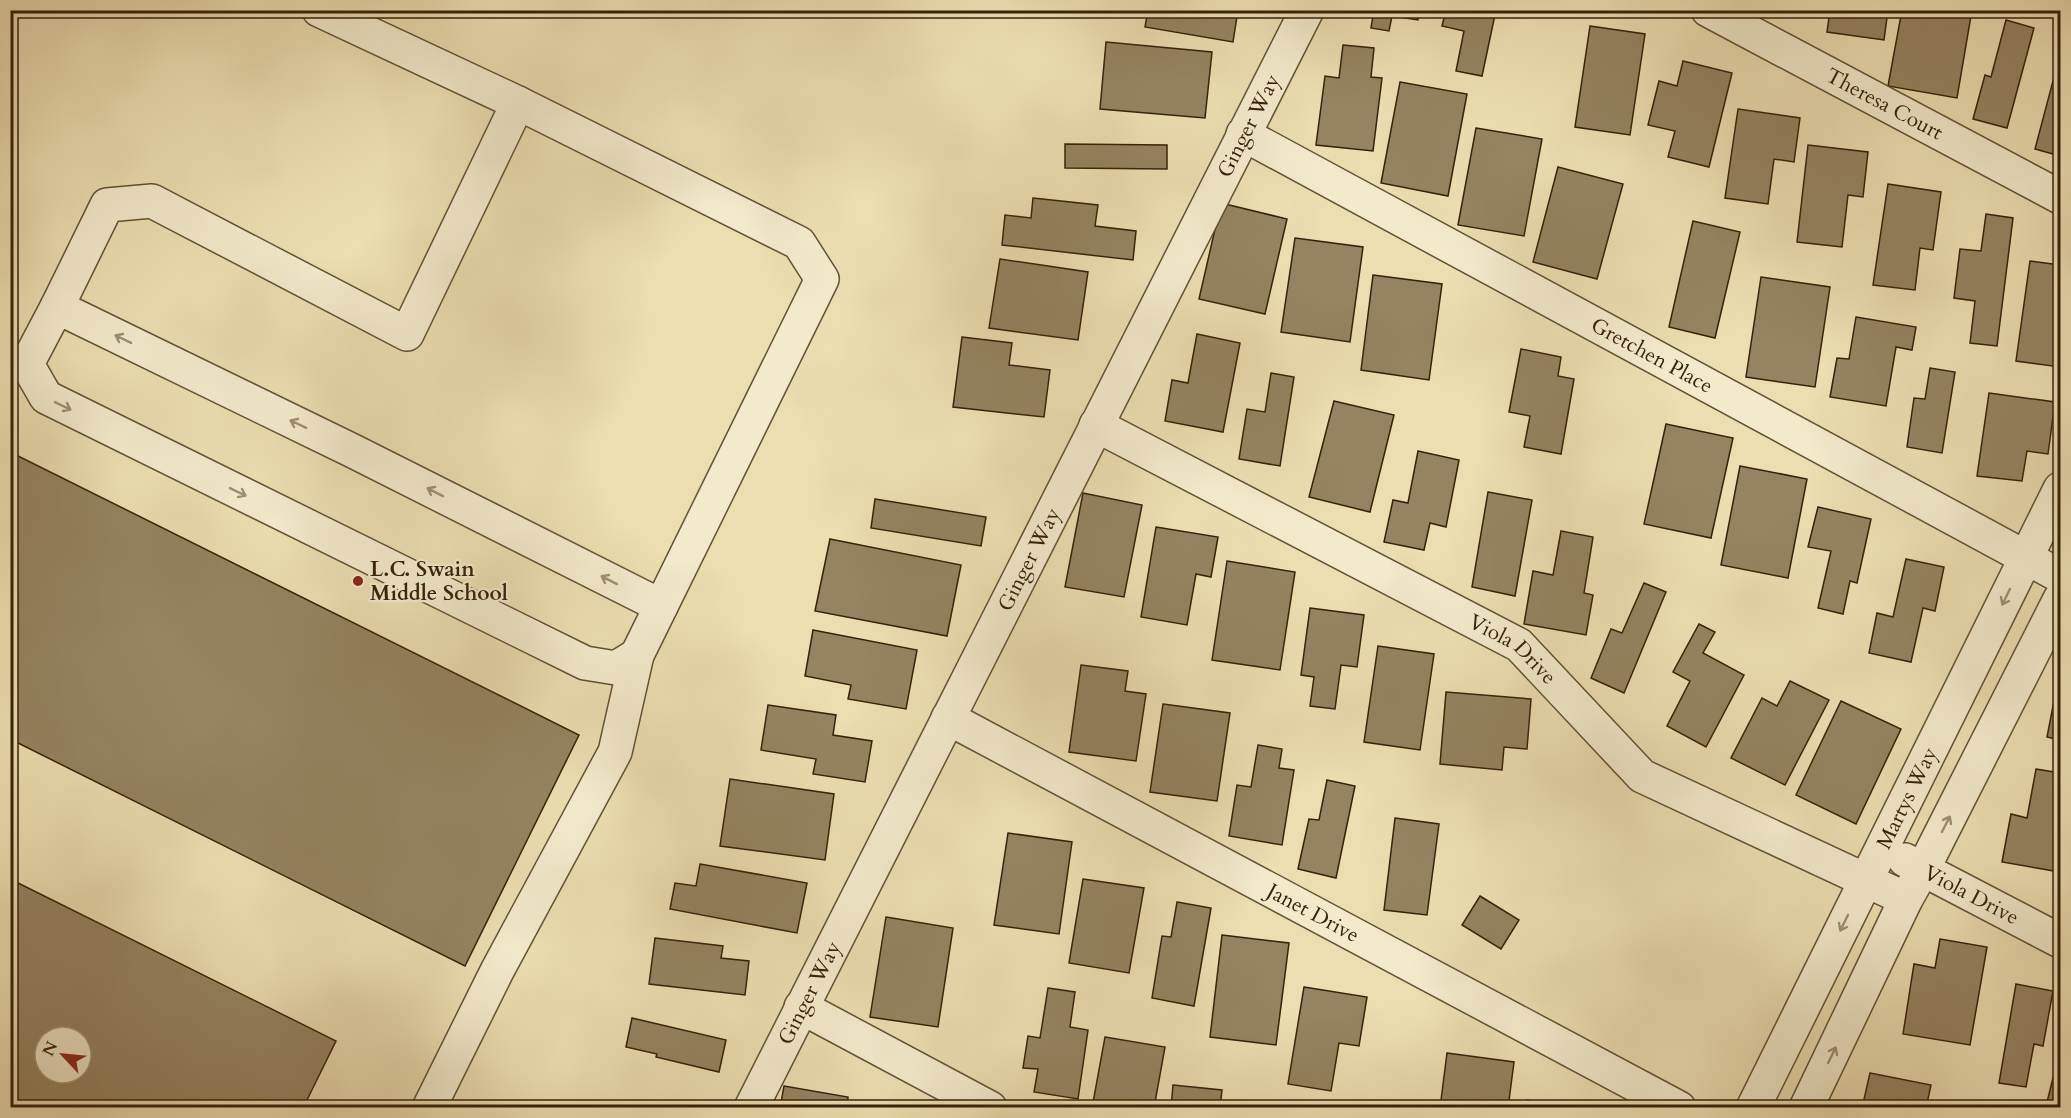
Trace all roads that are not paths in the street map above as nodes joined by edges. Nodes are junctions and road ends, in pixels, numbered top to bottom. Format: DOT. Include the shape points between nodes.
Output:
graph roads {
  1 [pos="319,10"];
  2 [pos="1307,10"];
  3 [pos="1708,10"];
  4 [pos="518,103"];
  5 [pos="1243,135"];
  6 [pos="2061,197"];
  7 [pos="57,307"];
  8 [pos="1096,425"];
  9 [pos="2061,489"];
  10 [pos="2025,558"];
  11 [pos="2061,576"];
  12 [pos="2061,599"];
  13 [pos="661,606"];
  14 [pos="637,655"];
  15 [pos="948,718"];
  16 [pos="1881,848"];
  17 [pos="1923,869"];
  18 [pos="1866,880"];
  19 [pos="1906,899"];
  20 [pos="2061,941"];
  21 [pos="801,1007"];
  22 [pos="429,1107"];
  23 [pos="751,1107"];
  24 [pos="990,1107"];
  25 [pos="1679,1107"];
  26 [pos="1753,1107"];
  27 [pos="1806,1107"];
  1 -- 4 [label="street"];
  2 -- 5 [label="street, Ginger Way"];
  3 -- 6 [label="street, Theresa Court"];
  4 -- 7 [label="street" via="407,334 152,201 107,205"];
  4 -- 13 [label="street" via="799,243 822,279"];
  5 -- 8 [label="street, Ginger Way"];
  5 -- 10 [label="street, Gretchen Place"];
  13 -- 7 [label="street, one-way"];
  7 -- 14 [label="street, one-way" via="27,364 46,397 585,663 616,668"];
  8 -- 15 [label="street, Ginger Way"];
  8 -- 18 [label="street, Viola Drive" via="1519,645 1642,776"];
  9 -- 10 [label="street, Martys Way"];
  10 -- 11 [label="street, Gretchen Place"];
  10 -- 16 [label="street, Martys Way, one-way"];
  17 -- 12 [label="street, one-way"];
  13 -- 14 [label="street"];
  14 -- 22 [label="street" via="615,752"];
  15 -- 21 [label="street, Ginger Way"];
  15 -- 25 [label="street, Janet Drive"];
  16 -- 17 [label="street, Viola Drive"];
  16 -- 18 [label="street, Martys Way"];
  17 -- 19 [label="street"];
  17 -- 20 [label="street, Viola Drive"];
  18 -- 19 [label="street, Viola Drive"];
  18 -- 26 [label="street, Martys Way, one-way"];
  27 -- 19 [label="street, one-way"];
  21 -- 23 [label="street, Ginger Way"];
  21 -- 24 [label="street"];
}
